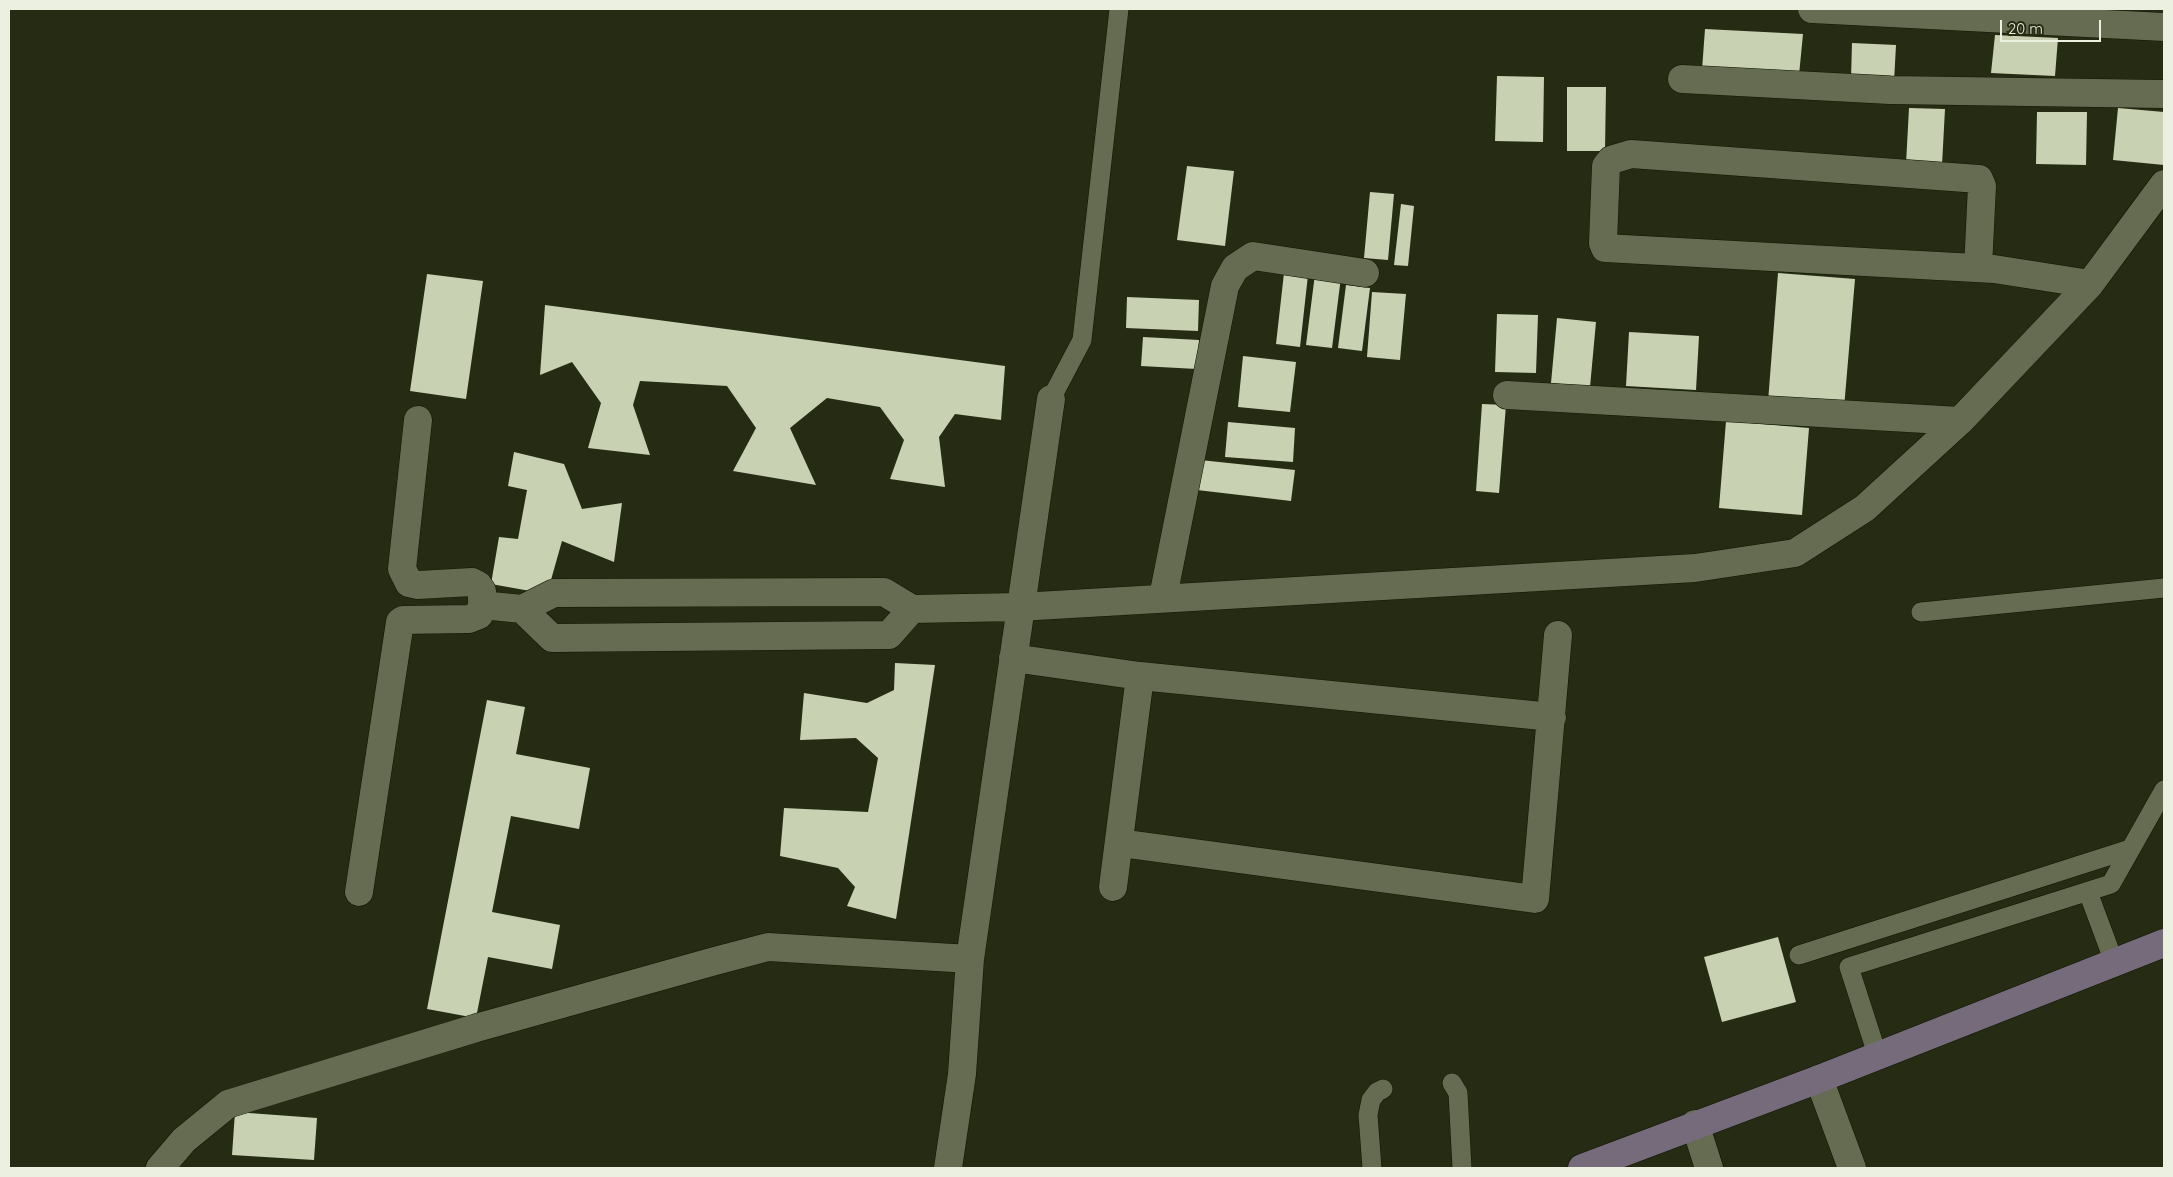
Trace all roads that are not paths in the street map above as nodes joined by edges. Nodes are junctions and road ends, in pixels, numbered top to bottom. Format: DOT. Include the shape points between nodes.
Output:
graph roads {
  1 [pos="1119,9"];
  2 [pos="1812,9"];
  3 [pos="2164,27"];
  4 [pos="1682,79"];
  5 [pos="2164,94"];
  6 [pos="2164,184"];
  7 [pos="1978,268"];
  8 [pos="1365,272"];
  9 [pos="2090,284"];
  10 [pos="1507,395"];
  11 [pos="1051,399"];
  12 [pos="418,420"];
  13 [pos="1960,421"];
  14 [pos="2164,588"];
  15 [pos="1163,597"];
  16 [pos="482,605"];
  17 [pos="1019,608"];
  18 [pos="522,609"];
  19 [pos="912,609"];
  20 [pos="1920,612"];
  21 [pos="1558,635"];
  22 [pos="1013,658"];
  23 [pos="1140,676"];
  24 [pos="1552,717"];
  25 [pos="2164,790"];
  26 [pos="1120,843"];
  27 [pos="2130,849"];
  28 [pos="1113,887"];
  29 [pos="359,892"];
  30 [pos="2088,892"];
  31 [pos="2164,943"];
  32 [pos="1799,955"];
  33 [pos="970,959"];
  34 [pos="2114,962"];
  35 [pos="1877,1054"];
  36 [pos="1819,1079"];
  37 [pos="1452,1083"];
  38 [pos="1382,1089"];
  39 [pos="1695,1124"];
  40 [pos="160,1168"];
  41 [pos="948,1168"];
  42 [pos="1372,1168"];
  43 [pos="1462,1168"];
  44 [pos="1582,1168"];
  45 [pos="1709,1168"];
  46 [pos="1852,1168"];
  1 -- 11 [label="lane" via="1082,340"];
  2 -- 3 [label="street"];
  4 -- 5 [label="street" via="1890,90"];
  6 -- 9 [label="street"];
  7 -- 7 [label="street" via="1982,186 1979,179 1631,154 1611,160 1606,166 1602,243 1605,248"];
  7 -- 9 [label="street"];
  8 -- 15 [label="street" via="1252,256 1235,268 1225,286"];
  9 -- 13 [label="street"];
  10 -- 13 [label="street"];
  11 -- 17 [label="street"];
  12 -- 16 [label="street" via="402,569 409,583 418,585 472,582 482,591"];
  13 -- 15 [label="street" via="1865,508 1795,553 1695,568"];
  14 -- 20 [label="lane"];
  15 -- 17 [label="street"];
  16 -- 18 [label="street"];
  16 -- 29 [label="street" via="478,615 470,619 400,622"];
  17 -- 19 [label="street"];
  17 -- 22 [label="street"];
  18 -- 19 [label="street" via="554,593 864,592 884,592"];
  18 -- 19 [label="street" via="552,638 889,635"];
  21 -- 24 [label="street"];
  22 -- 23 [label="street"];
  22 -- 33 [label="street"];
  23 -- 24 [label="street"];
  23 -- 26 [label="street"];
  24 -- 26 [label="street" via="1535,899"];
  25 -- 27 [label="lane"];
  26 -- 28 [label="street"];
  27 -- 30 [label="lane" via="2111,884"];
  27 -- 32 [label="lane"];
  30 -- 34 [label="lane"];
  30 -- 35 [label="lane" via="1849,967"];
  31 -- 34 [label="main road"];
  33 -- 40 [label="street" via="768,947 476,1028 228,1104 184,1140"];
  33 -- 41 [label="street" via="962,1074"];
  34 -- 35 [label="main road"];
  35 -- 36 [label="main road"];
  36 -- 39 [label="main road"];
  36 -- 46 [label="street"];
  37 -- 43 [label="lane" via="1458,1093"];
  38 -- 42 [label="lane" via="1371,1100 1368,1115"];
  39 -- 44 [label="main road"];
  39 -- 45 [label="street"];
}
